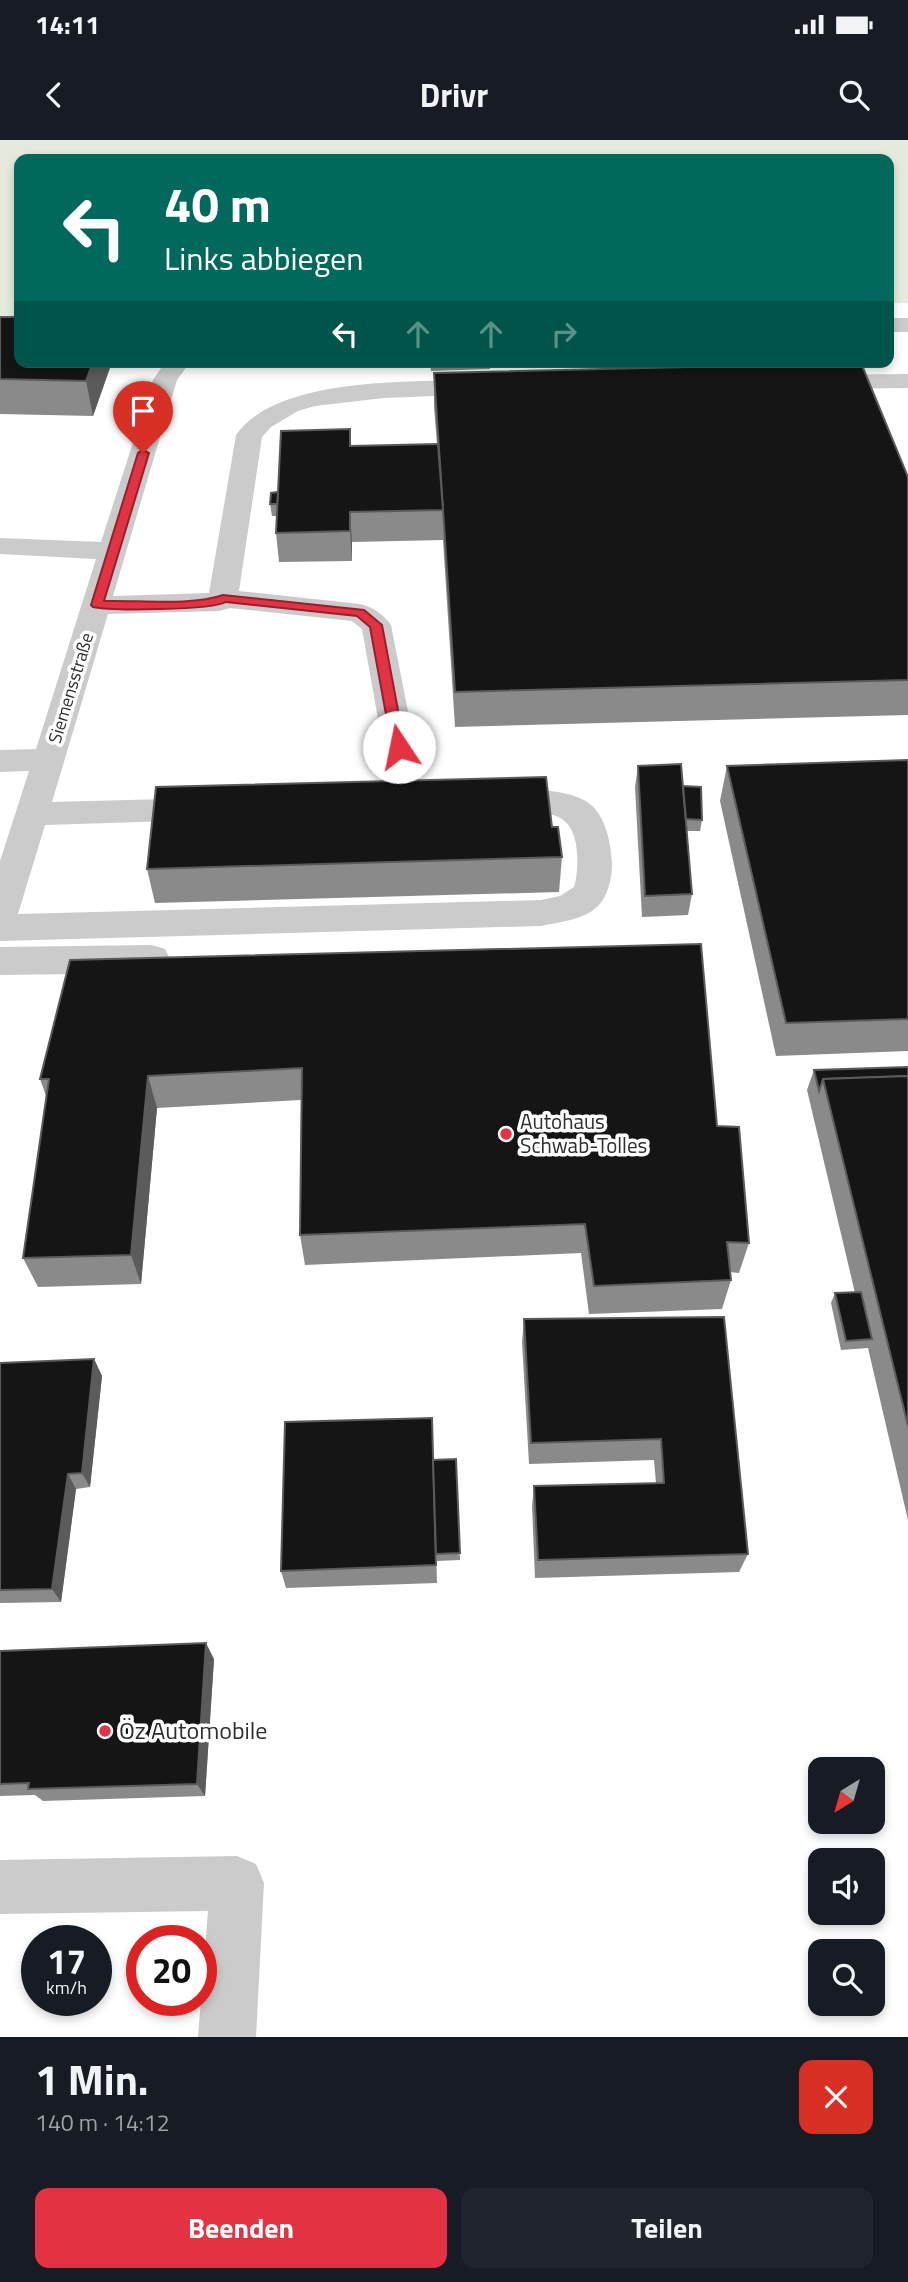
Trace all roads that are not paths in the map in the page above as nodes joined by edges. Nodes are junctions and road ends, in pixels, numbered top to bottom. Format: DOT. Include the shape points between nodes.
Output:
graph roads {
  1 [pos="172,371"];
  2 [pos="908,381"];
  3 [pos="796,382"];
  4 [pos="504,386"];
  5 [pos="0,546"];
  6 [pos="114,551"];
  7 [pos="223,598"];
  8 [pos="97,605"];
  9 [pos="399,747"];
  10 [pos="49,759"];
  11 [pos="0,761"];
  12 [pos="465,803"];
  13 [pos="241,808"];
  14 [pos="32,814"];
  15 [pos="0,916"];
  16 [pos="0,928"];
  17 [pos="179,959"];
  18 [pos="0,961"];
  19 [pos="0,1887"];
  20 [pos="227,2037"];
  1 -- 6 [label="street, Siemensstraße"];
  2 -- 3 [label="street"];
  4 -- 7 [label="street" via="312,399 262,422 248,435"];
  5 -- 6 [label="street"];
  6 -- 8 [label="street, Siemensstraße"];
  7 -- 8 [label="street" via="188,604"];
  7 -- 9 [label="street" via="360,613 376,625"];
  8 -- 10 [label="street, Siemensstraße"];
  10 -- 11 [label="street"];
  10 -- 14 [label="street, Siemensstraße"];
  12 -- 16 [label="street" via="563,804 580,813 589,825 596,877 586,896 567,907 541,913"];
  13 -- 14 [label="street"];
  14 -- 15 [label="street, Siemensstraße"];
  17 -- 18 [label="street"];
  19 -- 20 [label="street" via="237,1883"];
}
